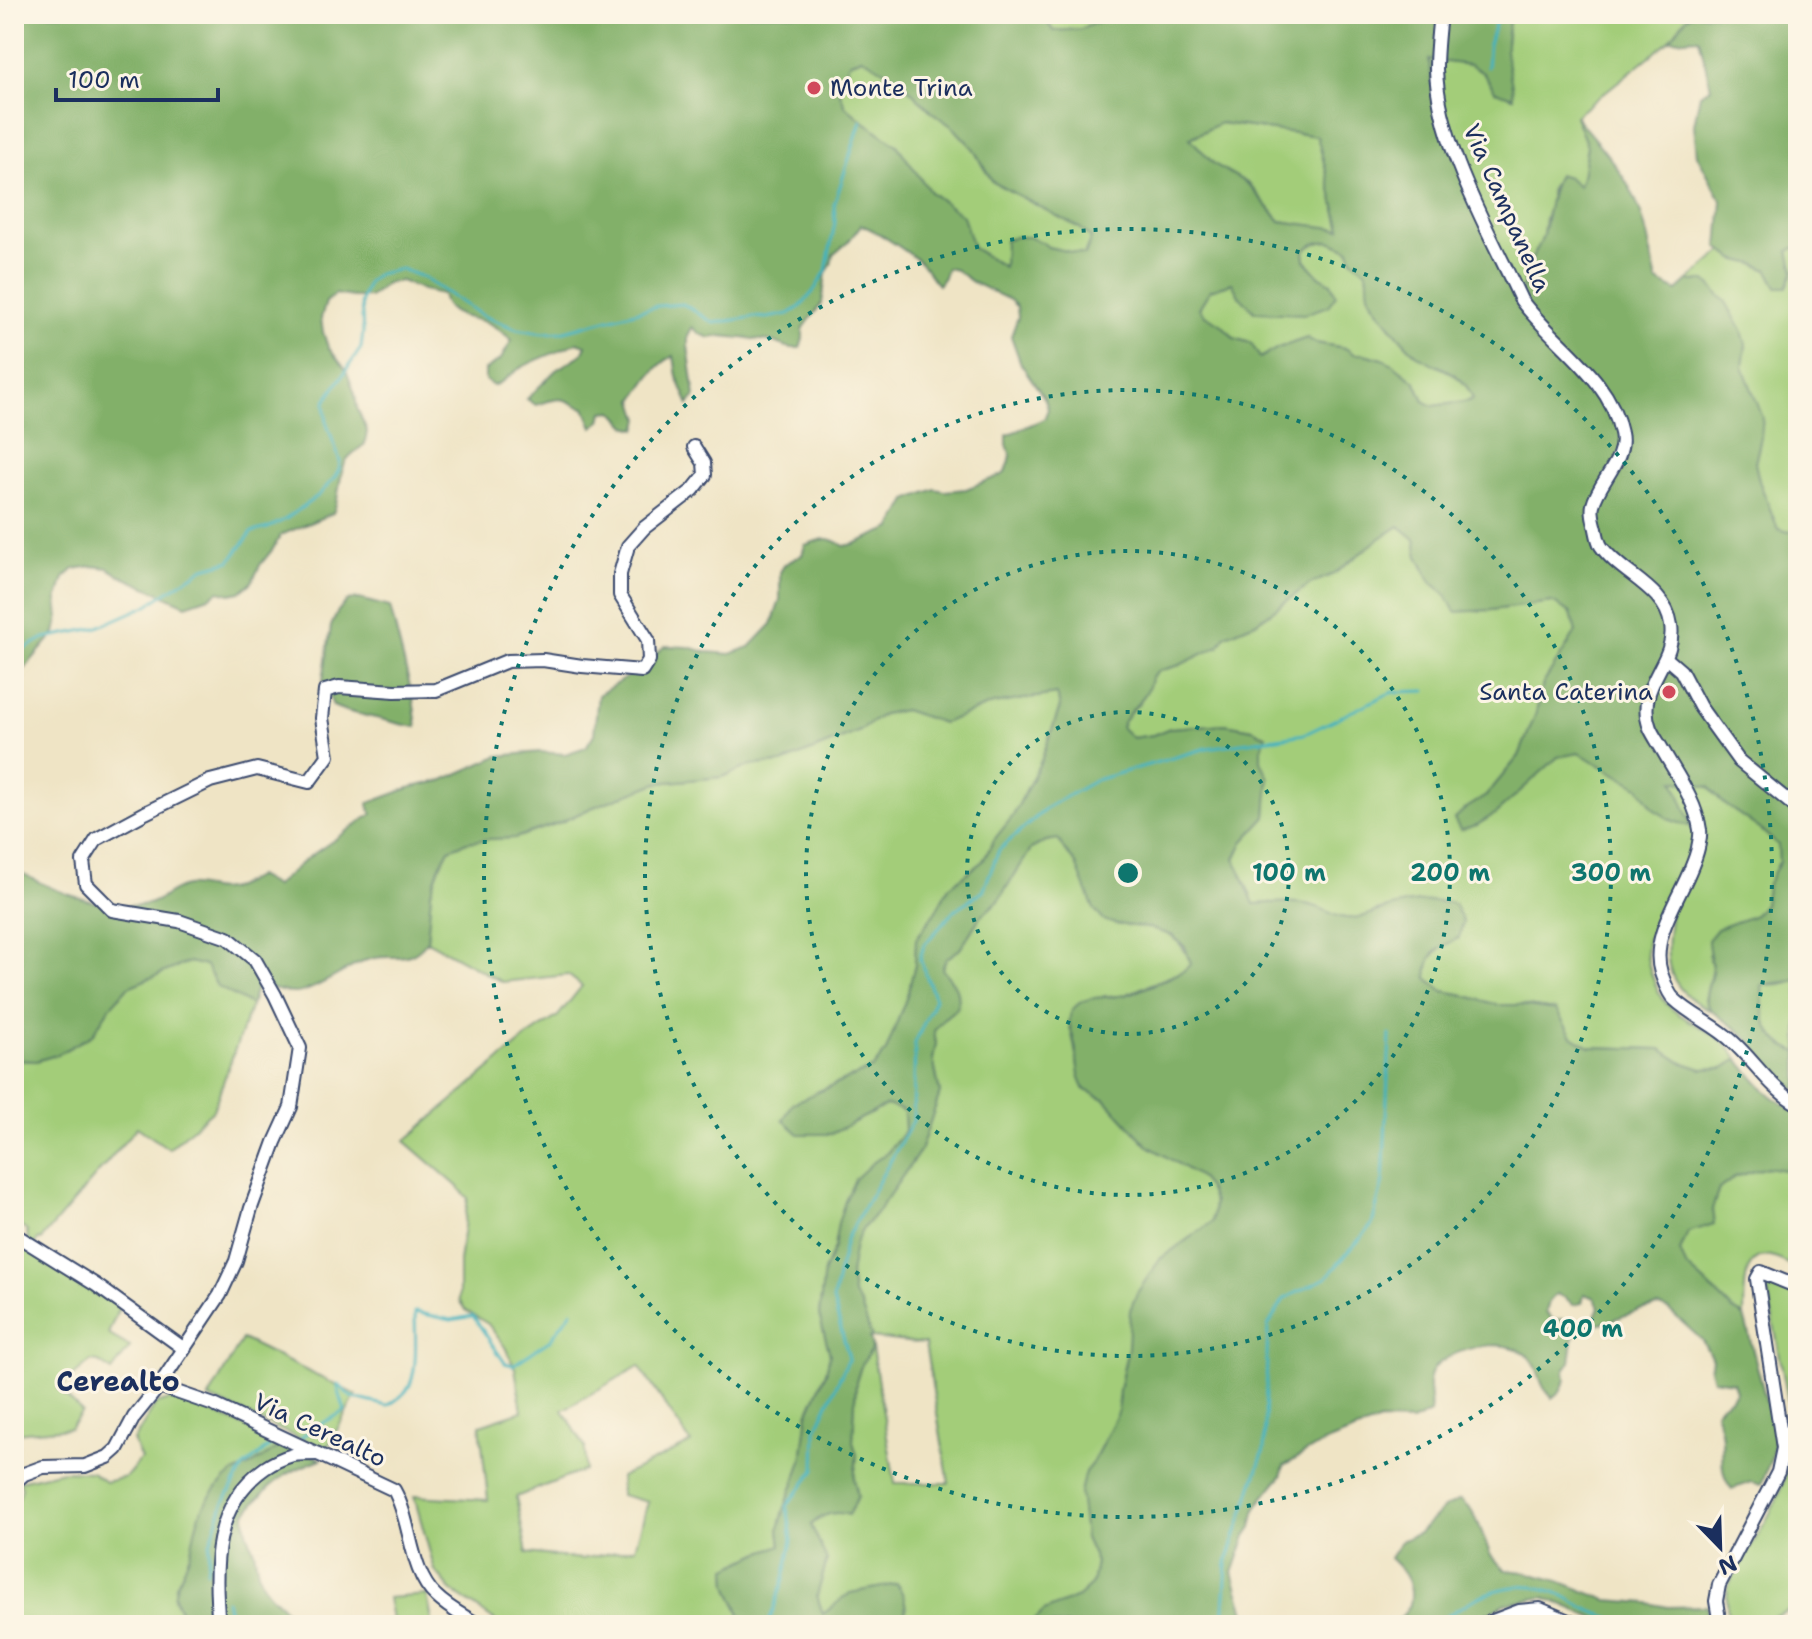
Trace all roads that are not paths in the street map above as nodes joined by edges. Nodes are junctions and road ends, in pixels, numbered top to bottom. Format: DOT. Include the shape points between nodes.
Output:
graph roads {
  1 [pos="1440,14"];
  2 [pos="694,447"];
  3 [pos="1666,658"];
  4 [pos="1798,809"];
  5 [pos="1798,1104"];
  6 [pos="14,1234"];
  7 [pos="1798,1287"];
  8 [pos="183,1348"];
  9 [pos="159,1386"];
  10 [pos="320,1454"];
  11 [pos="14,1483"];
  12 [pos="219,1625"];
  13 [pos="478,1625"];
  14 [pos="1482,1625"];
  15 [pos="1578,1625"];
  16 [pos="1720,1625"];
  1 -- 3 [label="street, Via Campanella" via="1436,71 1442,116 1462,173 1521,300 1592,376 1618,419 1619,453 1592,506 1593,518 1599,545 1668,610 1672,629"];
  2 -- 8 [label="street" via="705,475 628,546 620,574 620,595 648,640 649,660 642,671 507,661 436,690 325,691 322,718 328,756 309,782 257,769 210,781 97,839 83,861 86,884 112,910 179,921 228,938 255,960 300,1048 291,1107 236,1261 220,1295"];
  3 -- 4 [label="street" via="1681,671 1739,761"];
  3 -- 5 [label="street, Via Campanella" via="1649,687 1650,727 1694,806 1701,833 1695,863 1659,938 1660,970 1672,998 1731,1040"];
  6 -- 8 [label="street"];
  7 -- 16 [label="street" via="1761,1272 1757,1279 1783,1448 1778,1472 1719,1585"];
  8 -- 9 [label="street"];
  9 -- 10 [label="street, Via Cerealto"];
  9 -- 11 [label="street" via="108,1457 85,1466 43,1467"];
  10 -- 12 [label="street" via="277,1460 241,1490 228,1509 216,1558"];
  10 -- 13 [label="street, Via Cerealto" via="394,1490 425,1584"];
  14 -- 15 [label="street" via="1540,1609"];
}
